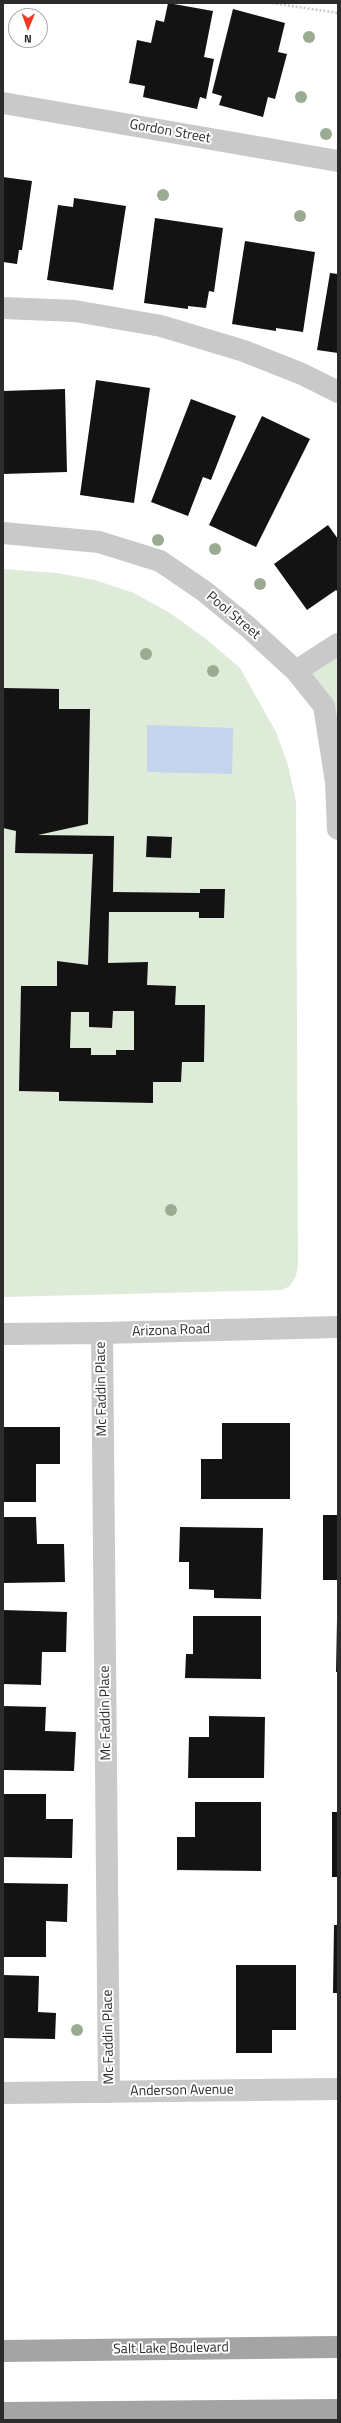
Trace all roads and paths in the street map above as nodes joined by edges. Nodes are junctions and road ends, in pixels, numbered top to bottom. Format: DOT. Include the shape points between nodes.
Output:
graph roads {
  1 [pos="272,3"];
  2 [pos="338,13"];
  3 [pos="3,103"];
  4 [pos="338,161"];
  5 [pos="3,308"];
  6 [pos="338,392"];
  7 [pos="3,533"];
  8 [pos="338,644"];
  9 [pos="296,671"];
  10 [pos="338,829"];
  11 [pos="338,1327"];
  12 [pos="102,1333"];
  13 [pos="3,1334"];
  14 [pos="338,2089"];
  15 [pos="109,2092"];
  16 [pos="3,2093"];
  17 [pos="338,2347"];
  18 [pos="3,2351"];
  19 [pos="338,2410"];
  20 [pos="3,2413"];
  1 -- 2 [label="path"];
  3 -- 4 [label="street, Gordon Street"];
  5 -- 6 [label="street" via="75,311 161,326 244,351 302,374"];
  7 -- 9 [label="street, Pool Street" via="99,542 160,561 204,591"];
  8 -- 9 [label="street"];
  9 -- 10 [label="street, Pool Street" via="324,706 336,782"];
  11 -- 12 [label="street, Arizona Road"];
  12 -- 13 [label="street, Arizona Road"];
  12 -- 15 [label="street, Mc Faddin Place"];
  14 -- 15 [label="street, Anderson Avenue"];
  15 -- 16 [label="street, Anderson Avenue"];
  17 -- 18 [label="main road, Salt Lake Boulevard"];
  19 -- 20 [label="main road"];
}
